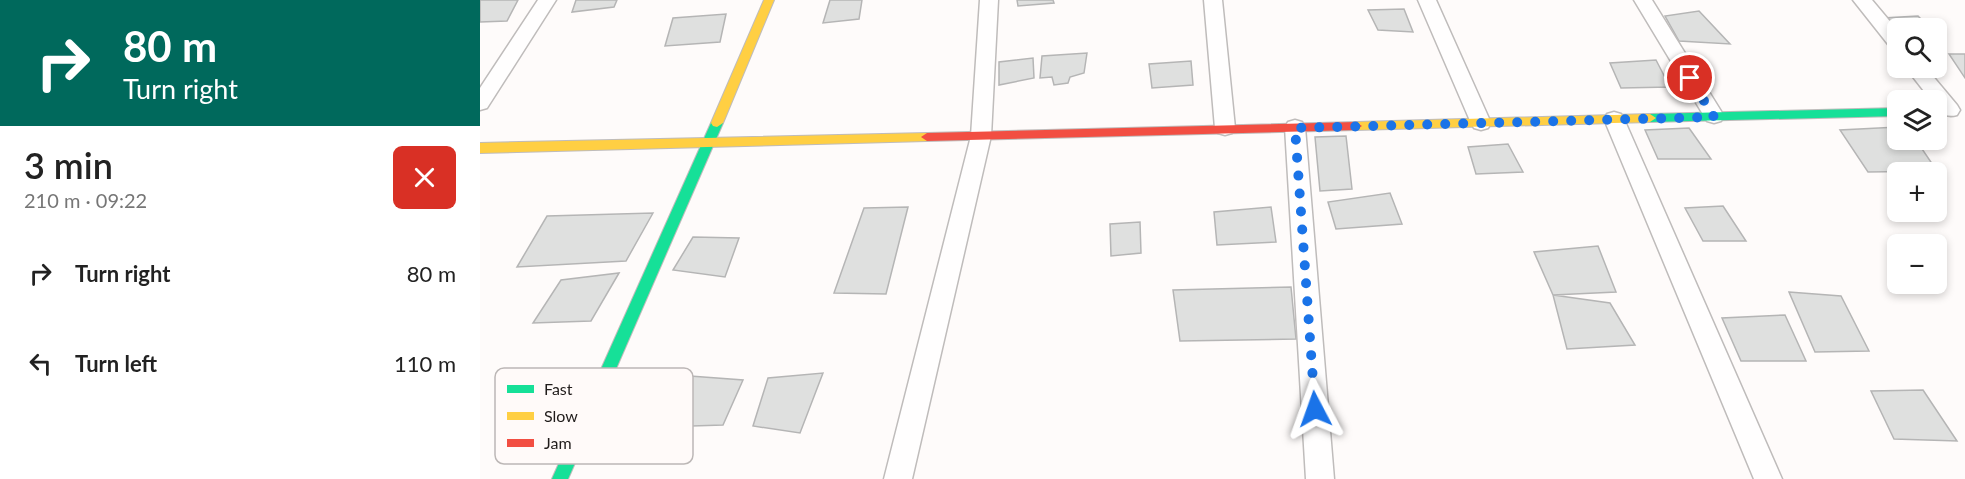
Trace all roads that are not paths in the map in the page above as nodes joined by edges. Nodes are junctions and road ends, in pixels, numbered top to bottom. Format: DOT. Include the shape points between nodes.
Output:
graph roads {
  1 [pos="547,0"];
  2 [pos="770,0"];
  3 [pos="989,0"];
  4 [pos="1214,0"];
  5 [pos="1427,0"];
  6 [pos="1643,0"];
  7 [pos="1862,0"];
  8 [pos="1887,31"];
  9 [pos="1924,78"];
  10 [pos="480,103"];
  11 [pos="1951,110"];
  12 [pos="1887,112"];
  13 [pos="1714,117"];
  14 [pos="1614,119"];
  15 [pos="1481,123"];
  16 [pos="1226,128"];
  17 [pos="1295,128"];
  18 [pos="981,135"];
  19 [pos="709,142"];
  20 [pos="480,148"];
  21 [pos="609,368"];
  22 [pos="567,464"];
  23 [pos="560,479"];
  24 [pos="898,479"];
  25 [pos="1320,479"];
  26 [pos="1768,479"];
  1 -- 10 [label="street"];
  2 -- 19 [label="street"];
  3 -- 18 [label="street"];
  4 -- 16 [label="street"];
  5 -- 15 [label="street"];
  6 -- 13 [label="street"];
  7 -- 8 [label="street"];
  9 -- 11 [label="street"];
  12 -- 13 [label="street"];
  13 -- 14 [label="street"];
  14 -- 15 [label="street"];
  14 -- 26 [label="street"];
  15 -- 17 [label="street"];
  16 -- 17 [label="street"];
  16 -- 18 [label="street"];
  17 -- 25 [label="street"];
  18 -- 19 [label="street"];
  18 -- 24 [label="street"];
  19 -- 20 [label="street"];
  19 -- 21 [label="street"];
  22 -- 23 [label="street"];
}
